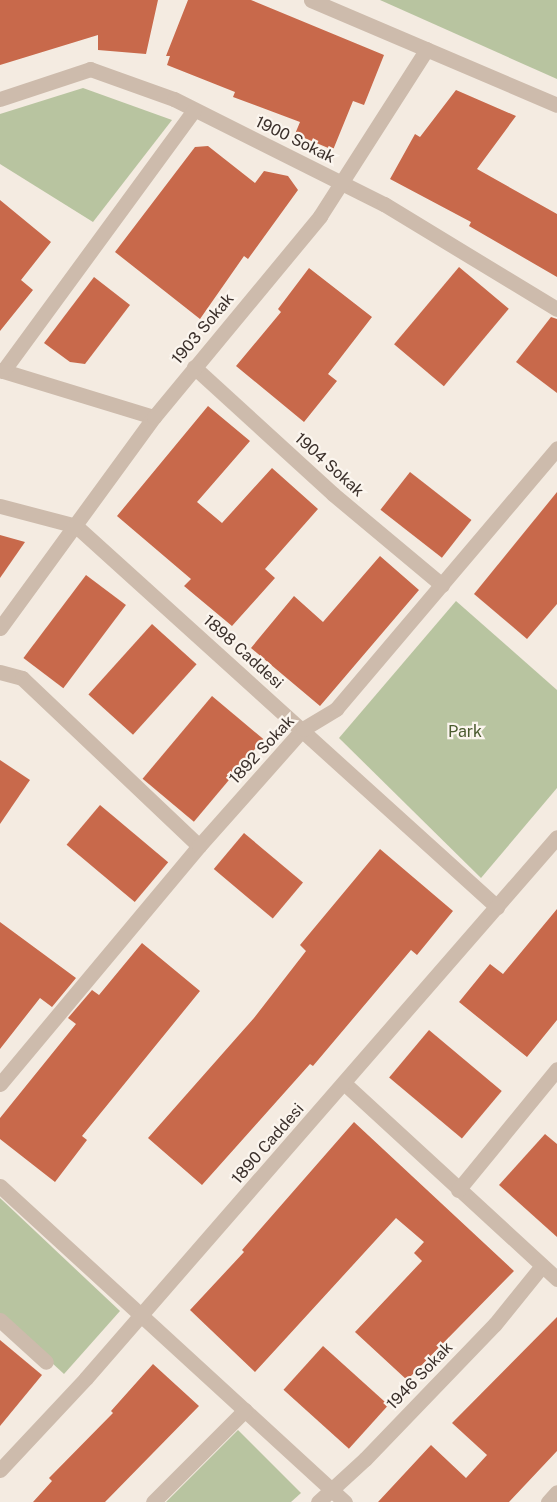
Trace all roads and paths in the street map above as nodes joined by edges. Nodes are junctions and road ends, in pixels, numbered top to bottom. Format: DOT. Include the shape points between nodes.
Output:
graph roads {
  1 [pos="311,0"];
  2 [pos="427,49"];
  3 [pos="0,99"];
  4 [pos="557,105"];
  5 [pos="194,110"];
  6 [pos="344,184"];
  7 [pos="557,309"];
  8 [pos="194,367"];
  9 [pos="2,370"];
  10 [pos="154,417"];
  11 [pos="557,448"];
  12 [pos="0,506"];
  13 [pos="76,526"];
  14 [pos="442,585"];
  15 [pos="0,628"];
  16 [pos="0,672"];
  17 [pos="303,729"];
  18 [pos="557,837"];
  19 [pos="199,846"];
  20 [pos="497,907"];
  21 [pos="557,1070"];
  22 [pos="0,1084"];
  23 [pos="345,1084"];
  24 [pos="0,1186"];
  25 [pos="458,1190"];
  26 [pos="541,1267"];
  27 [pos="557,1279"];
  28 [pos="141,1316"];
  29 [pos="0,1320"];
  30 [pos="46,1362"];
  31 [pos="245,1410"];
  32 [pos="0,1470"];
  33 [pos="332,1489"];
  34 [pos="557,1492"];
  35 [pos="153,1502"];
  36 [pos="318,1502"];
  37 [pos="345,1502"];
  38 [pos="548,1502"];
  1 -- 2 [label="street"];
  2 -- 4 [label="street"];
  2 -- 6 [label="street, 1903 Sokak"];
  3 -- 5 [label="street, 1900 Sokak" via="90,69"];
  5 -- 6 [label="street, 1900 Sokak"];
  5 -- 9 [label="street"];
  6 -- 7 [label="street, 1900 Sokak"];
  6 -- 8 [label="street, 1903 Sokak"];
  8 -- 10 [label="street, 1903 Sokak"];
  8 -- 14 [label="street, 1904 Sokak" via="333,494"];
  9 -- 10 [label="street"];
  10 -- 13 [label="street, 1903 Sokak"];
  11 -- 14 [label="street, 1892 Sokak"];
  12 -- 13 [label="street, 1898 Caddesi"];
  13 -- 15 [label="street, 1903 Sokak"];
  13 -- 17 [label="street, 1898 Caddesi"];
  14 -- 17 [label="street, 1892 Sokak" via="336,709"];
  16 -- 19 [label="street" via="22,678"];
  17 -- 19 [label="street, 1892 Sokak"];
  17 -- 20 [label="street, 1898 Caddesi"];
  18 -- 20 [label="street, 1890 Caddesi"];
  19 -- 22 [label="street, 1892 Sokak"];
  20 -- 23 [label="street, 1890 Caddesi"];
  21 -- 25 [label="street"];
  23 -- 25 [label="street"];
  23 -- 28 [label="street, 1890 Caddesi"];
  24 -- 28 [label="street"];
  25 -- 26 [label="street"];
  26 -- 27 [label="street"];
  26 -- 33 [label="street, 1946 Sokak" via="495,1324"];
  28 -- 31 [label="street"];
  28 -- 32 [label="street, 1890 Caddesi"];
  29 -- 30 [label="street"];
  31 -- 33 [label="street"];
  31 -- 35 [label="street"];
  33 -- 36 [label="street, 1946 Sokak"];
  33 -- 37 [label="street"];
  34 -- 38 [label="street"];
}
